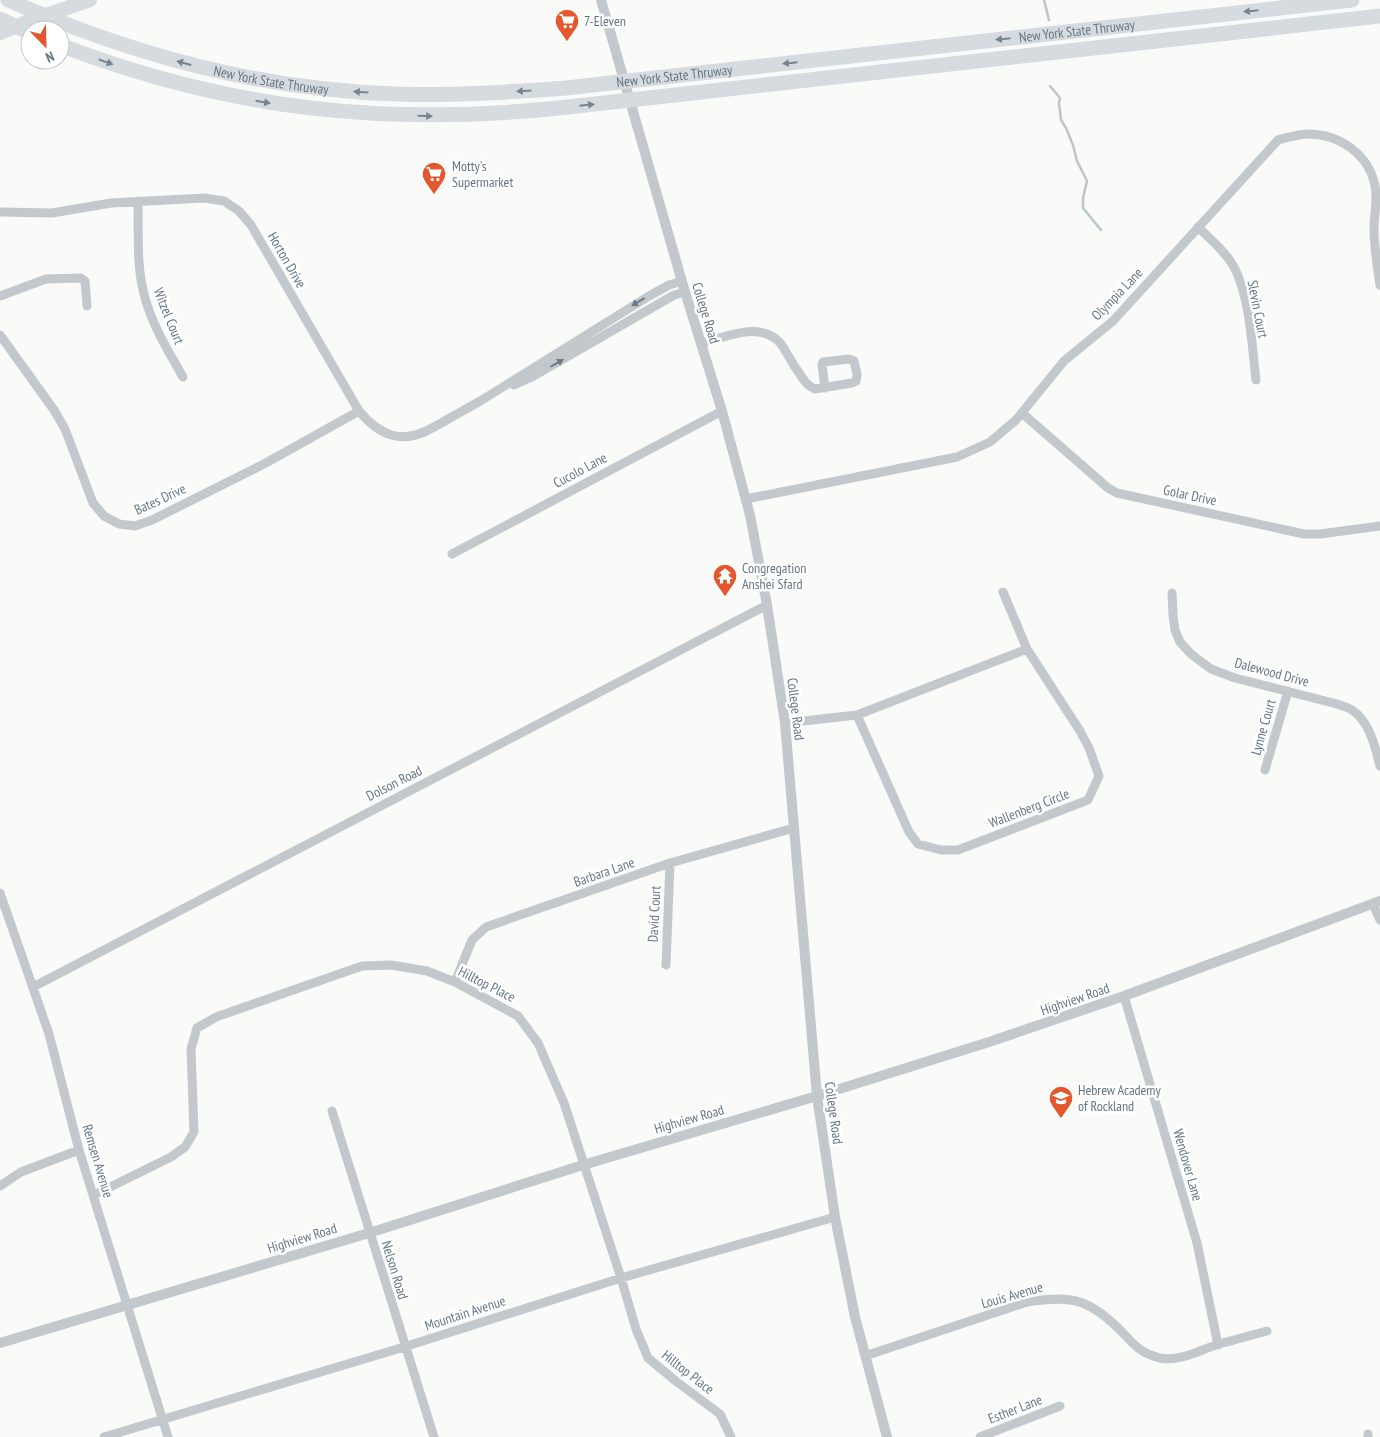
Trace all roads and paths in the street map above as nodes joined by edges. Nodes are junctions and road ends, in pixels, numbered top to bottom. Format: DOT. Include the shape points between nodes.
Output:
graph roads {
  1 [pos="8,0"];
  2 [pos="601,0"];
  3 [pos="1352,0"];
  4 [pos="87,1"];
  5 [pos="1380,16"];
  6 [pos="0,19"];
  7 [pos="20,28"];
  8 [pos="0,32"];
  9 [pos="70,48"];
  10 [pos="138,202"];
  11 [pos="0,212"];
  12 [pos="1198,227"];
  13 [pos="682,281"];
  14 [pos="1380,285"];
  15 [pos="685,292"];
  16 [pos="0,296"];
  17 [pos="87,306"];
  18 [pos="0,335"];
  19 [pos="701,344"];
  20 [pos="182,377"];
  21 [pos="1256,380"];
  22 [pos="825,388"];
  23 [pos="482,400"];
  24 [pos="722,411"];
  25 [pos="359,412"];
  26 [pos="1022,413"];
  27 [pos="746,500"];
  28 [pos="1380,526"];
  29 [pos="452,554"];
  30 [pos="1003,592"];
  31 [pos="1172,593"];
  32 [pos="767,604"];
  33 [pos="1027,649"];
  34 [pos="1288,691"];
  35 [pos="857,715"];
  36 [pos="785,723"];
  37 [pos="1380,766"];
  38 [pos="1265,770"];
  39 [pos="794,828"];
  40 [pos="670,863"];
  41 [pos="0,894"];
  42 [pos="1377,902"];
  43 [pos="1380,920"];
  44 [pos="666,965"];
  45 [pos="455,982"];
  46 [pos="33,987"];
  47 [pos="1124,996"];
  48 [pos="817,1096"];
  49 [pos="332,1111"];
  50 [pos="79,1150"];
  51 [pos="583,1165"];
  52 [pos="0,1186"];
  53 [pos="94,1195"];
  54 [pos="835,1217"];
  55 [pos="369,1233"];
  56 [pos="621,1278"];
  57 [pos="128,1304"];
  58 [pos="1267,1331"];
  59 [pos="0,1343"];
  60 [pos="1218,1345"];
  61 [pos="404,1347"];
  62 [pos="865,1356"];
  63 [pos="1060,1406"];
  64 [pos="163,1418"];
  65 [pos="104,1437"];
  66 [pos="168,1437"];
  67 [pos="434,1437"];
  68 [pos="731,1437"];
  69 [pos="888,1437"];
  70 [pos="980,1437"];
  3 -- 1 [label="highway, New York State Thruway, one-way" via="566,88 429,94 310,87 208,69 126,46"];
  2 -- 13 [label="street, College Road"];
  4 -- 8 [label="main road"];
  9 -- 5 [label="highway, New York State Thruway, one-way" via="153,77 255,100 358,113 455,116 568,108"];
  6 -- 7 [label="highway"];
  10 -- 11 [label="street, Horton Drive" via="52,213"];
  10 -- 20 [label="street, Witzel Court" via="144,294 163,342"];
  10 -- 25 [label="street, Horton Drive" via="204,198 224,202 239,211 251,225"];
  12 -- 14 [label="street, Olympia Lane" via="1278,140 1309,134 1340,140 1361,156 1375,185 1375,259"];
  12 -- 21 [label="street, Slevin Court" via="1234,266 1239,279 1248,316"];
  12 -- 26 [label="street, Olympia Lane" via="1113,320 1064,361"];
  13 -- 15 [label="street, College Road"];
  13 -- 23 [label="street, Horton Drive, one-way" via="649,296"];
  15 -- 19 [label="street, College Road"];
  23 -- 15 [label="street, Horton Drive, one-way" via="530,378 674,295"];
  16 -- 17 [label="street" via="46,279 81,278 85,281"];
  18 -- 25 [label="street, Bates Drive" via="65,429 93,503 104,516 119,524 135,526 152,520"];
  19 -- 22 [label="street" via="741,332 760,332 781,344 808,385 815,389"];
  19 -- 24 [label="street, College Road"];
  22 -- 22 [label="street" via="856,381 854,361 823,362"];
  23 -- 25 [label="street, Horton Drive" via="426,432 406,437 385,434"];
  24 -- 27 [label="street, College Road"];
  24 -- 29 [label="street, Cucolo Lane"];
  26 -- 27 [label="street, Olympia Lane" via="990,442 957,457"];
  26 -- 28 [label="street, Golar Drive" via="1117,493 1304,534"];
  27 -- 32 [label="street, College Road"];
  30 -- 33 [label="street"];
  31 -- 34 [label="street, Dalewood Drive" via="1175,630 1191,654 1211,670"];
  32 -- 36 [label="street, College Road"];
  32 -- 46 [label="street, Dolson Road"];
  33 -- 35 [label="street"];
  33 -- 35 [label="street, Wallenberg Circle" via="1089,748 1099,776 1088,800 958,850 941,850 918,844 909,832"];
  34 -- 37 [label="street, Dalewood Drive" via="1353,710 1372,736"];
  34 -- 38 [label="street, Lynne Court"];
  35 -- 36 [label="street"];
  36 -- 39 [label="street, College Road"];
  39 -- 40 [label="street, Barbara Lane"];
  39 -- 48 [label="street, College Road"];
  40 -- 44 [label="street, David Court"];
  40 -- 45 [label="street, Barbara Lane" via="486,927 472,940"];
  41 -- 46 [label="street, Remsen Avenue"];
  42 -- 43 [label="street"];
  42 -- 47 [label="street, Highview Road"];
  45 -- 51 [label="street, Hilltop Place" via="518,1016 538,1043 564,1103"];
  45 -- 53 [label="street, Hilltop Place" via="427,971 390,965 362,966 216,1016 197,1028 191,1049 194,1132 185,1146 170,1157"];
  46 -- 50 [label="street, Remsen Avenue" via="50,1034"];
  47 -- 48 [label="street, Highview Road"];
  47 -- 60 [label="street, Wendover Lane" via="1197,1243"];
  48 -- 51 [label="street, Highview Road"];
  48 -- 54 [label="street, College Road"];
  49 -- 55 [label="street, Nelson Road"];
  50 -- 52 [label="street" via="21,1172"];
  50 -- 53 [label="street, Remsen Avenue"];
  51 -- 55 [label="street, Highview Road"];
  51 -- 56 [label="street, Hilltop Place"];
  53 -- 57 [label="street, Remsen Avenue"];
  54 -- 56 [label="street, Mountain Avenue"];
  54 -- 62 [label="street, College Road"];
  55 -- 57 [label="street, Highview Road"];
  55 -- 61 [label="street, Nelson Road"];
  56 -- 61 [label="street, Mountain Avenue"];
  56 -- 68 [label="street, Hilltop Place" via="648,1358 720,1414"];
  57 -- 59 [label="street, Highview Road"];
  57 -- 64 [label="street, Remsen Avenue"];
  58 -- 60 [label="street, Louis Avenue"];
  60 -- 62 [label="street, Louis Avenue" via="1178,1358 1156,1357 1139,1350 1095,1308 1068,1298 1053,1298 1027,1302"];
  61 -- 64 [label="street, Mountain Avenue"];
  61 -- 67 [label="street, Nelson Road"];
  62 -- 69 [label="street, College Road"];
  63 -- 70 [label="street, Esther Lane"];
  64 -- 65 [label="street, Mountain Avenue"];
  64 -- 66 [label="street, Remsen Avenue"];
}
